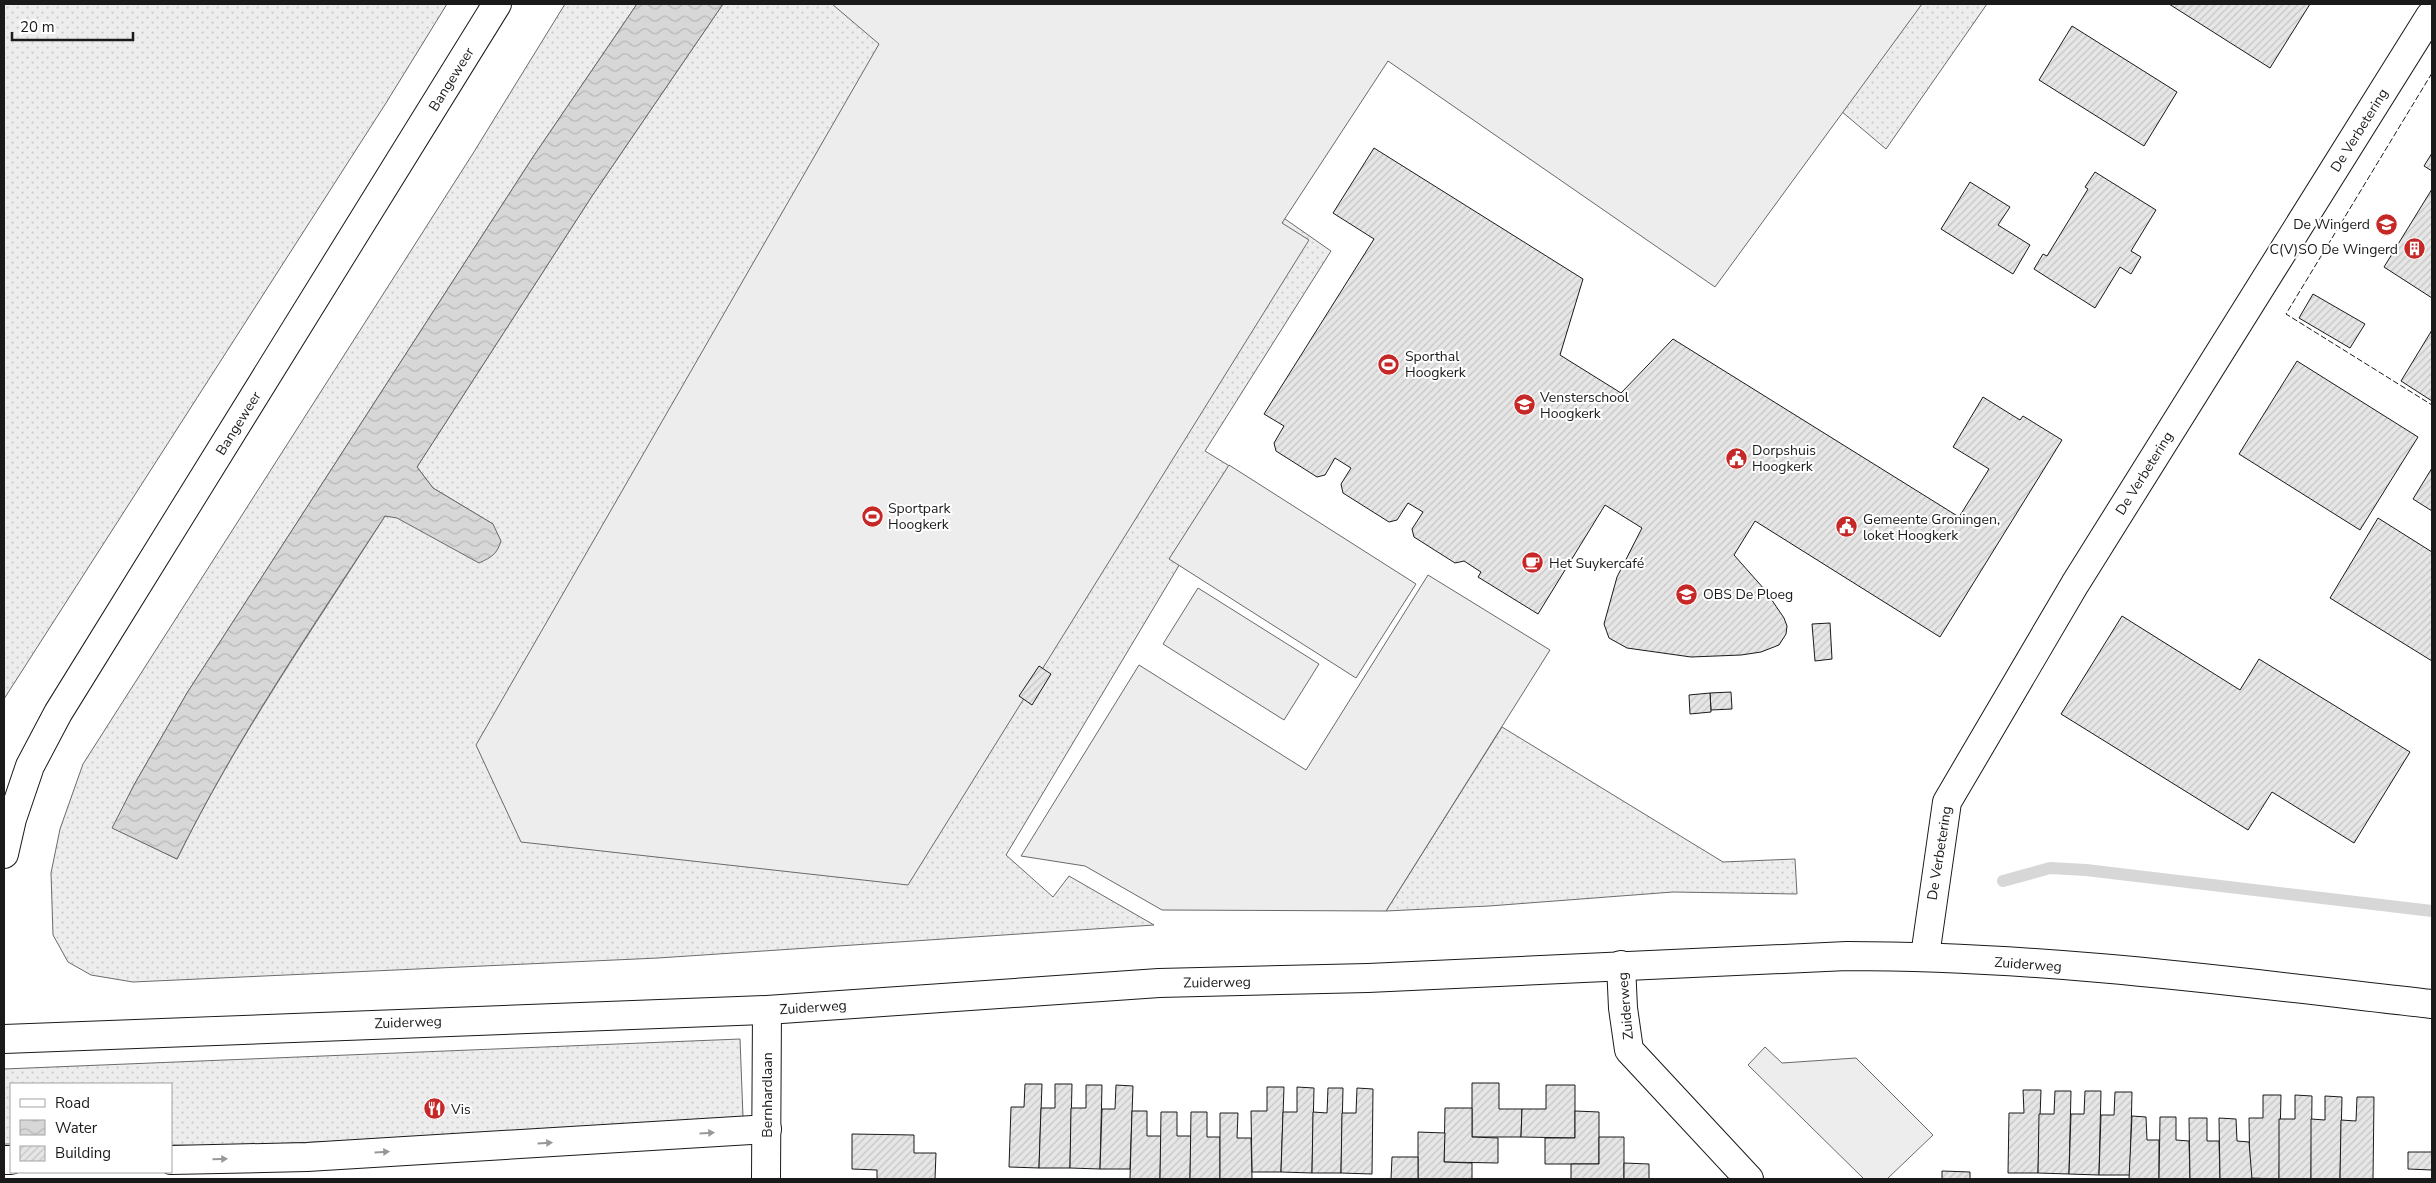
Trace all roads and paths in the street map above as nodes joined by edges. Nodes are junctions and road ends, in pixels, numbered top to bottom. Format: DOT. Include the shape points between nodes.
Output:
graph roads {
  1 [pos="497,4"];
  2 [pos="2430,16"];
  3 [pos="4,854"];
  4 [pos="1925,956"];
  5 [pos="1621,965"];
  6 [pos="2432,1004"];
  7 [pos="767,1010"];
  8 [pos="4,1039"];
  9 [pos="767,1130"];
  10 [pos="172,1160"];
  11 [pos="307,1168"];
  12 [pos="766,1179"];
  13 [pos="1749,1179"];
  1 -- 3 [label="street, Bangeweer" via="58,713 30,766"];
  2 -- 4 [label="street, De Verbetering" via="2075,584 1946,802"];
  4 -- 5 [label="street, Zuiderweg"];
  4 -- 6 [label="street, Zuiderweg" via="2182,975"];
  5 -- 7 [label="street, Zuiderweg" via="1368,978 1159,984"];
  5 -- 13 [label="street, Zuiderweg" via="1629,1050"];
  7 -- 8 [label="street, Zuiderweg"];
  7 -- 9 [label="street, Bernhardlaan"];
  11 -- 9 [label="street, one-way"];
  9 -- 12 [label="street, Bernhardlaan"];
  10 -- 11 [label="street, one-way"];
}
